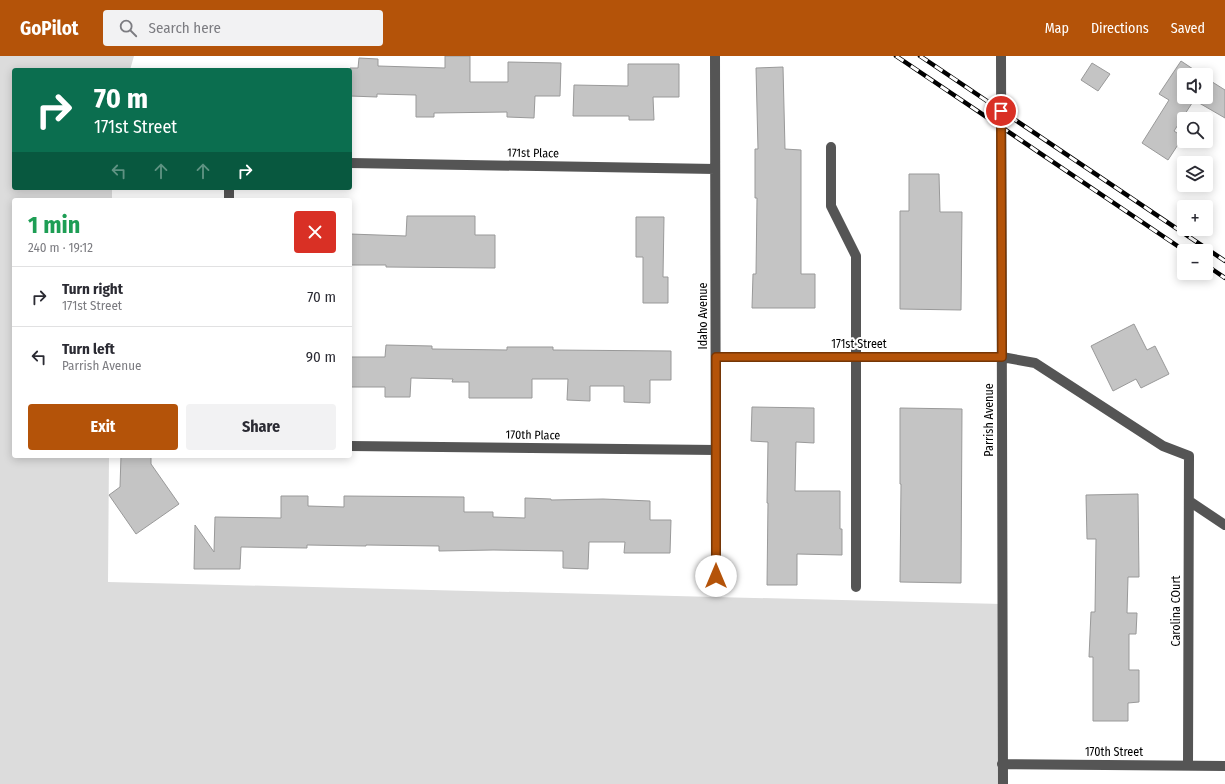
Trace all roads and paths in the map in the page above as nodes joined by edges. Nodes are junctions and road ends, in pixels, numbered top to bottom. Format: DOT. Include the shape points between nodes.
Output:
graph roads {
  1 [pos="715,56"];
  2 [pos="1001,56"];
  3 [pos="831,147"];
  4 [pos="352,164"];
  5 [pos="715,169"];
  6 [pos="716,357"];
  7 [pos="856,357"];
  8 [pos="1002,357"];
  9 [pos="352,446"];
  10 [pos="716,450"];
  11 [pos="1189,456"];
  12 [pos="1189,500"];
  13 [pos="1225,525"];
  14 [pos="716,576"];
  15 [pos="856,587"];
  16 [pos="1002,764"];
  17 [pos="1188,765"];
  18 [pos="1225,766"];
  19 [pos="1002,784"];
  1 -- 5 [label="street, Idaho Avenue"];
  2 -- 8 [label="street, Parrish Avenue"];
  3 -- 7 [label="street" via="831,206 856,256"];
  4 -- 5 [label="street, 171st Place"];
  5 -- 6 [label="street, Idaho Avenue"];
  6 -- 7 [label="street, 171st Street"];
  6 -- 10 [label="street, Idaho Avenue"];
  7 -- 8 [label="street, 171st Street"];
  7 -- 15 [label="street"];
  8 -- 11 [label="street, 171st Street" via="1035,363 1163,446"];
  8 -- 16 [label="street, Parrish Avenue"];
  9 -- 10 [label="street, 170th Place"];
  10 -- 14 [label="street, Idaho Avenue"];
  11 -- 12 [label="street, Carolina COurt"];
  12 -- 13 [label="street"];
  12 -- 17 [label="street, Carolina COurt"];
  16 -- 17 [label="street, 170th Street"];
  16 -- 19 [label="street, Parrish Avenue"];
  17 -- 18 [label="street, 170th Street"];
}
